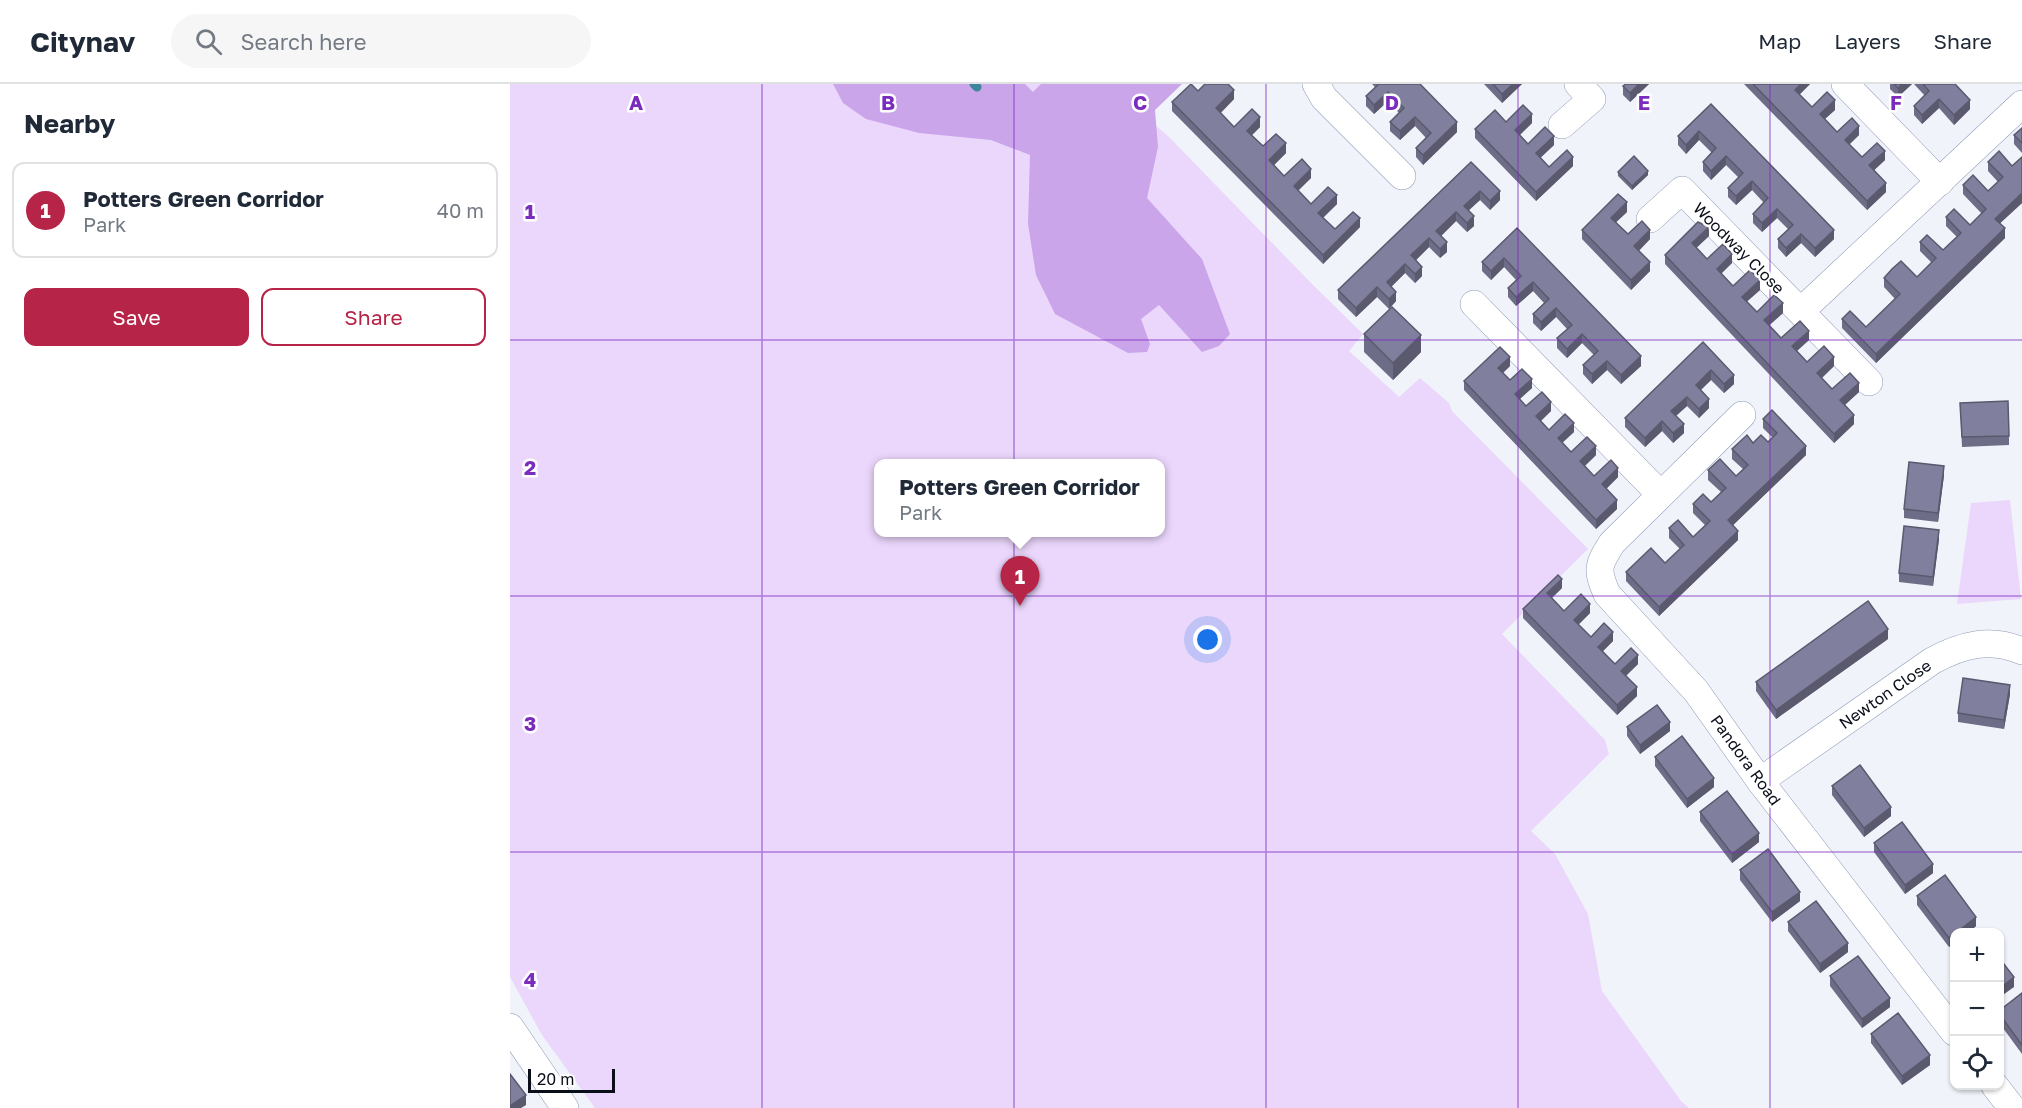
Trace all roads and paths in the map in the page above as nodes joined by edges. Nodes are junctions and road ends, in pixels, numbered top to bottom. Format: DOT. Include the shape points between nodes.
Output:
graph roads {
  1 [pos="1316,84"];
  2 [pos="1578,84"];
  3 [pos="1845,84"];
  4 [pos="2022,104"];
  5 [pos="1562,125"];
  6 [pos="1402,176"];
  7 [pos="1940,182"];
  8 [pos="1650,219"];
  9 [pos="1474,304"];
  10 [pos="1801,311"];
  11 [pos="1869,382"];
  12 [pos="1742,415"];
  13 [pos="1660,494"];
  14 [pos="2022,651"];
  15 [pos="1760,781"];
  16 [pos="510,1027"];
  17 [pos="1950,1027"];
  18 [pos="1998,1090"];
  19 [pos="565,1108"];
  20 [pos="2012,1108"];
  1 -- 6 [label="street" via="1324,98"];
  2 -- 5 [label="street" via="1592,99"];
  3 -- 7 [label="street"];
  4 -- 7 [label="street"];
  7 -- 10 [label="street"];
  8 -- 10 [label="street, Woodway Close" via="1682,190"];
  9 -- 13 [label="street"];
  10 -- 11 [label="street, Woodway Close"];
  12 -- 13 [label="street, Pandora Road"];
  13 -- 15 [label="street, Pandora Road" via="1612,543 1599,563 1602,581 1607,594 1696,691"];
  14 -- 15 [label="street, Newton Close" via="1990,643 1951,651"];
  15 -- 17 [label="street, Pandora Road"];
  16 -- 19 [label="street"];
  18 -- 20 [label="street"];
}
